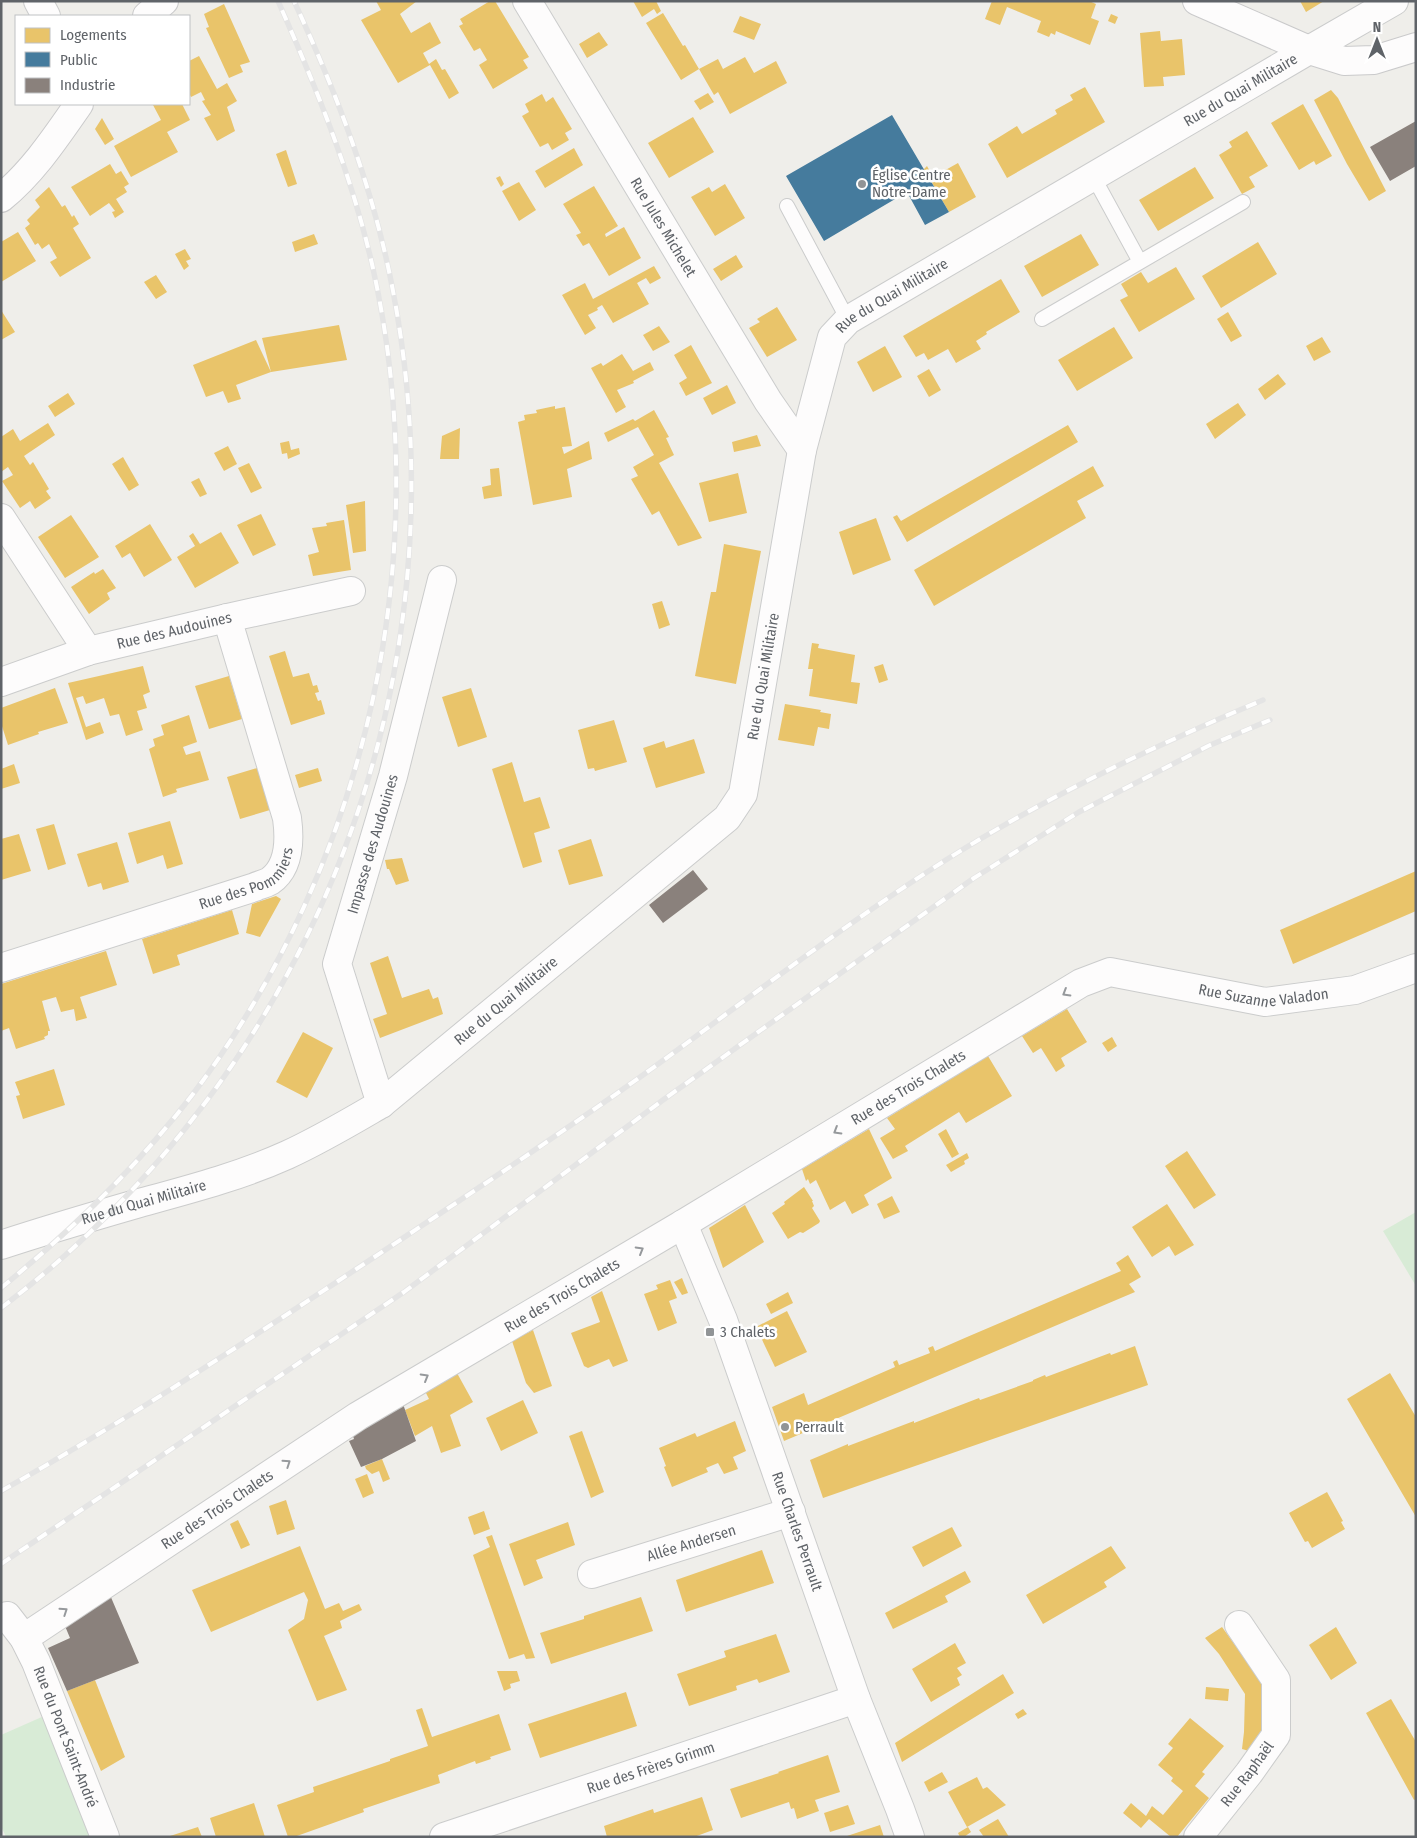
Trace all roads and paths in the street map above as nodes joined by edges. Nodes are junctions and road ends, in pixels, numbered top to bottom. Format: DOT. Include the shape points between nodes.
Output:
graph roads {
  1 [pos="38,1"];
  2 [pos="164,1"];
  3 [pos="526,1"];
  4 [pos="1197,1"];
  5 [pos="1394,1"];
  6 [pos="45,15"];
  7 [pos="147,15"];
  8 [pos="1415,47"];
  9 [pos="1309,50"];
  10 [pos="78,105"];
  11 [pos="1093,176"];
  12 [pos="3,189"];
  13 [pos="1243,202"];
  14 [pos="787,206"];
  15 [pos="1140,262"];
  16 [pos="1042,319"];
  17 [pos="848,320"];
  18 [pos="802,450"];
  19 [pos="1,518"];
  20 [pos="442,580"];
  21 [pos="351,591"];
  22 [pos="227,618"];
  23 [pos="88,651"];
  24 [pos="1,682"];
  25 [pos="1,968"];
  26 [pos="1416,968"];
  27 [pos="1110,972"];
  28 [pos="381,1104"];
  29 [pos="683,1224"];
  30 [pos="1,1244"];
  31 [pos="791,1512"];
  32 [pos="592,1574"];
  33 [pos="7,1616"];
  34 [pos="1239,1625"];
  35 [pos="24,1638"];
  36 [pos="856,1699"];
  37 [pos="105,1837"];
  38 [pos="444,1837"];
  39 [pos="910,1837"];
  40 [pos="1198,1837"];
  1 -- 6 [label="street"];
  2 -- 7 [label="street"];
  3 -- 18 [label="street, Rue Jules Michelet" via="768,402"];
  4 -- 9 [label="street"];
  5 -- 9 [label="street, Rue du Quai Militaire"];
  8 -- 9 [label="street" via="1374,60 1344,61"];
  9 -- 11 [label="street, Rue du Quai Militaire"];
  10 -- 12 [label="street" via="45,153"];
  11 -- 15 [label="lane"];
  11 -- 17 [label="street, Rue du Quai Militaire"];
  13 -- 15 [label="lane"];
  14 -- 17 [label="lane"];
  15 -- 16 [label="lane"];
  17 -- 18 [label="street, Rue du Quai Militaire" via="832,338"];
  18 -- 28 [label="street, Rue du Quai Militaire" via="743,794 727,818"];
  19 -- 23 [label="street"];
  20 -- 28 [label="street, Impasse des Audouines" via="393,776 337,964"];
  21 -- 22 [label="street, Rue des Audouines"];
  22 -- 23 [label="street, Rue des Audouines"];
  22 -- 25 [label="street, Rue des Pommiers" via="287,818 290,839 278,873 255,887"];
  23 -- 24 [label="street, Rue des Audouines"];
  26 -- 27 [label="street, Rue Suzanne Valadon" via="1355,990 1266,1002"];
  27 -- 29 [label="street, Rue des Trois Chalets, one-way" via="1081,983"];
  28 -- 30 [label="street, Rue du Quai Militaire" via="287,1155 240,1174"];
  29 -- 31 [label="street, Rue Charles Perrault" via="723,1320"];
  35 -- 29 [label="street, Rue des Trois Chalets, one-way" via="358,1416"];
  31 -- 32 [label="street, Allée Andersen"];
  31 -- 36 [label="street, Rue Charles Perrault"];
  33 -- 35 [label="street, Rue du Pont Saint-André"];
  34 -- 40 [label="street, Rue Raphaël" via="1276,1680 1276,1735"];
  35 -- 37 [label="street, Rue du Pont Saint-André"];
  36 -- 38 [label="street, Rue des Frères Grimm"];
  36 -- 39 [label="street, Rue Charles Perrault"];
}
